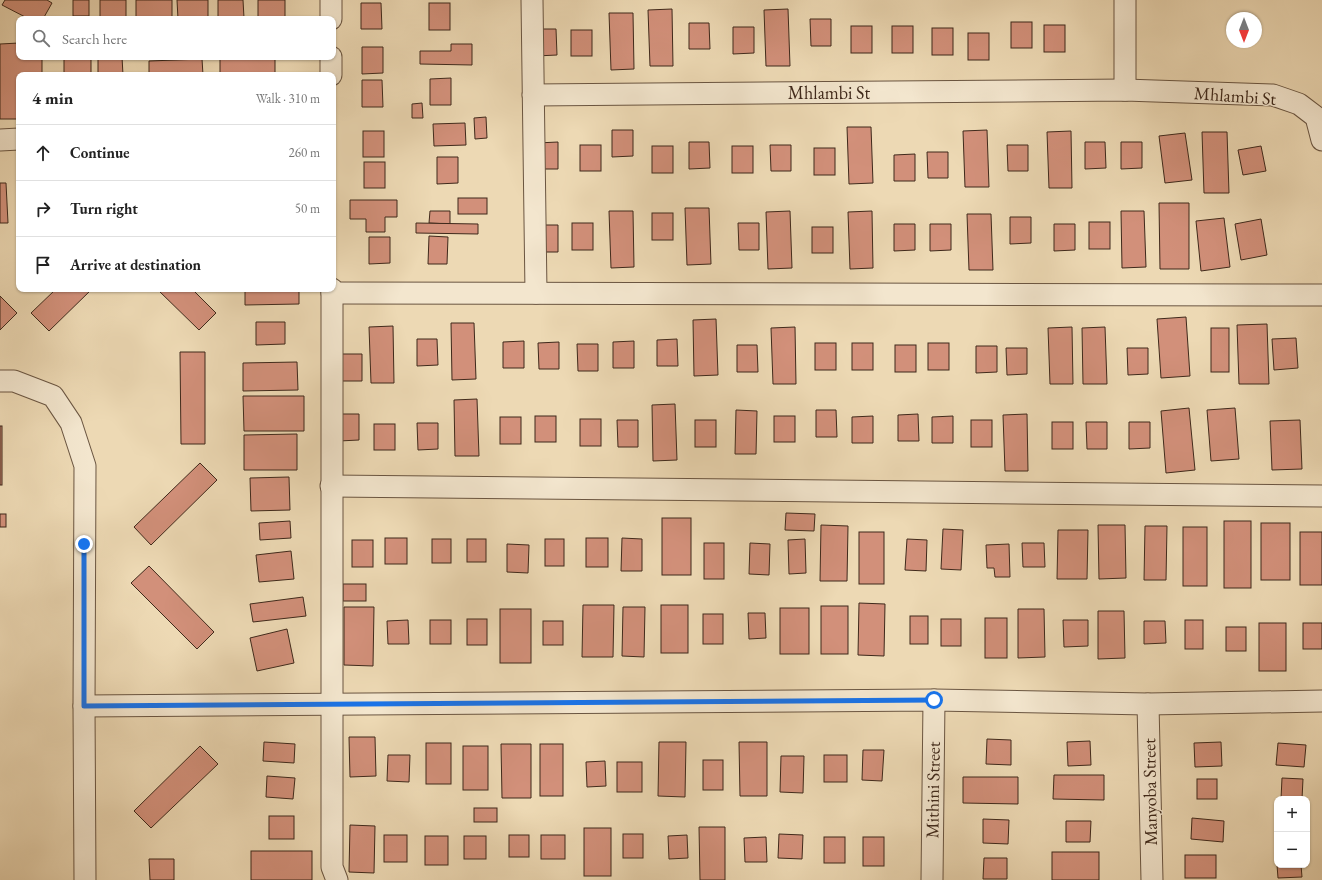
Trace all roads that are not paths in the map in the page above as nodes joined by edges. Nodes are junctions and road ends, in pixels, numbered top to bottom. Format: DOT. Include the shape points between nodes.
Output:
graph roads {
  1 [pos="331,0"];
  2 [pos="532,0"];
  3 [pos="1125,0"];
  4 [pos="331,16"];
  5 [pos="331,60"];
  6 [pos="331,72"];
  7 [pos="1125,90"];
  8 [pos="533,95"];
  9 [pos="16,139"];
  10 [pos="0,140"];
  11 [pos="1322,140"];
  12 [pos="336,291"];
  13 [pos="332,292"];
  14 [pos="536,293"];
  15 [pos="1322,295"];
  16 [pos="0,381"];
  17 [pos="331,486"];
  18 [pos="1322,496"];
  19 [pos="934,700"];
  20 [pos="1322,701"];
  21 [pos="332,704"];
  22 [pos="1148,704"];
  23 [pos="84,706"];
  24 [pos="85,880"];
  25 [pos="337,880"];
  26 [pos="932,880"];
  27 [pos="1152,880"];
  1 -- 4 [label="street"];
  2 -- 8 [label="street"];
  3 -- 7 [label="street"];
  5 -- 6 [label="street"];
  7 -- 8 [label="street, Mhlambi St"];
  7 -- 11 [label="street, Mhlambi St" via="1273,96 1299,104 1316,117"];
  8 -- 14 [label="street"];
  9 -- 10 [label="street"];
  12 -- 14 [label="street"];
  13 -- 17 [label="street"];
  14 -- 15 [label="street"];
  16 -- 23 [label="street" via="14,381 53,396 71,423 85,466"];
  17 -- 18 [label="street"];
  17 -- 21 [label="street"];
  19 -- 21 [label="street"];
  19 -- 22 [label="street"];
  19 -- 26 [label="street, Mithini Street"];
  20 -- 22 [label="street"];
  21 -- 23 [label="street"];
  21 -- 25 [label="street" via="332,867"];
  22 -- 27 [label="street, Manyoba Street"];
  23 -- 24 [label="street"];
}
